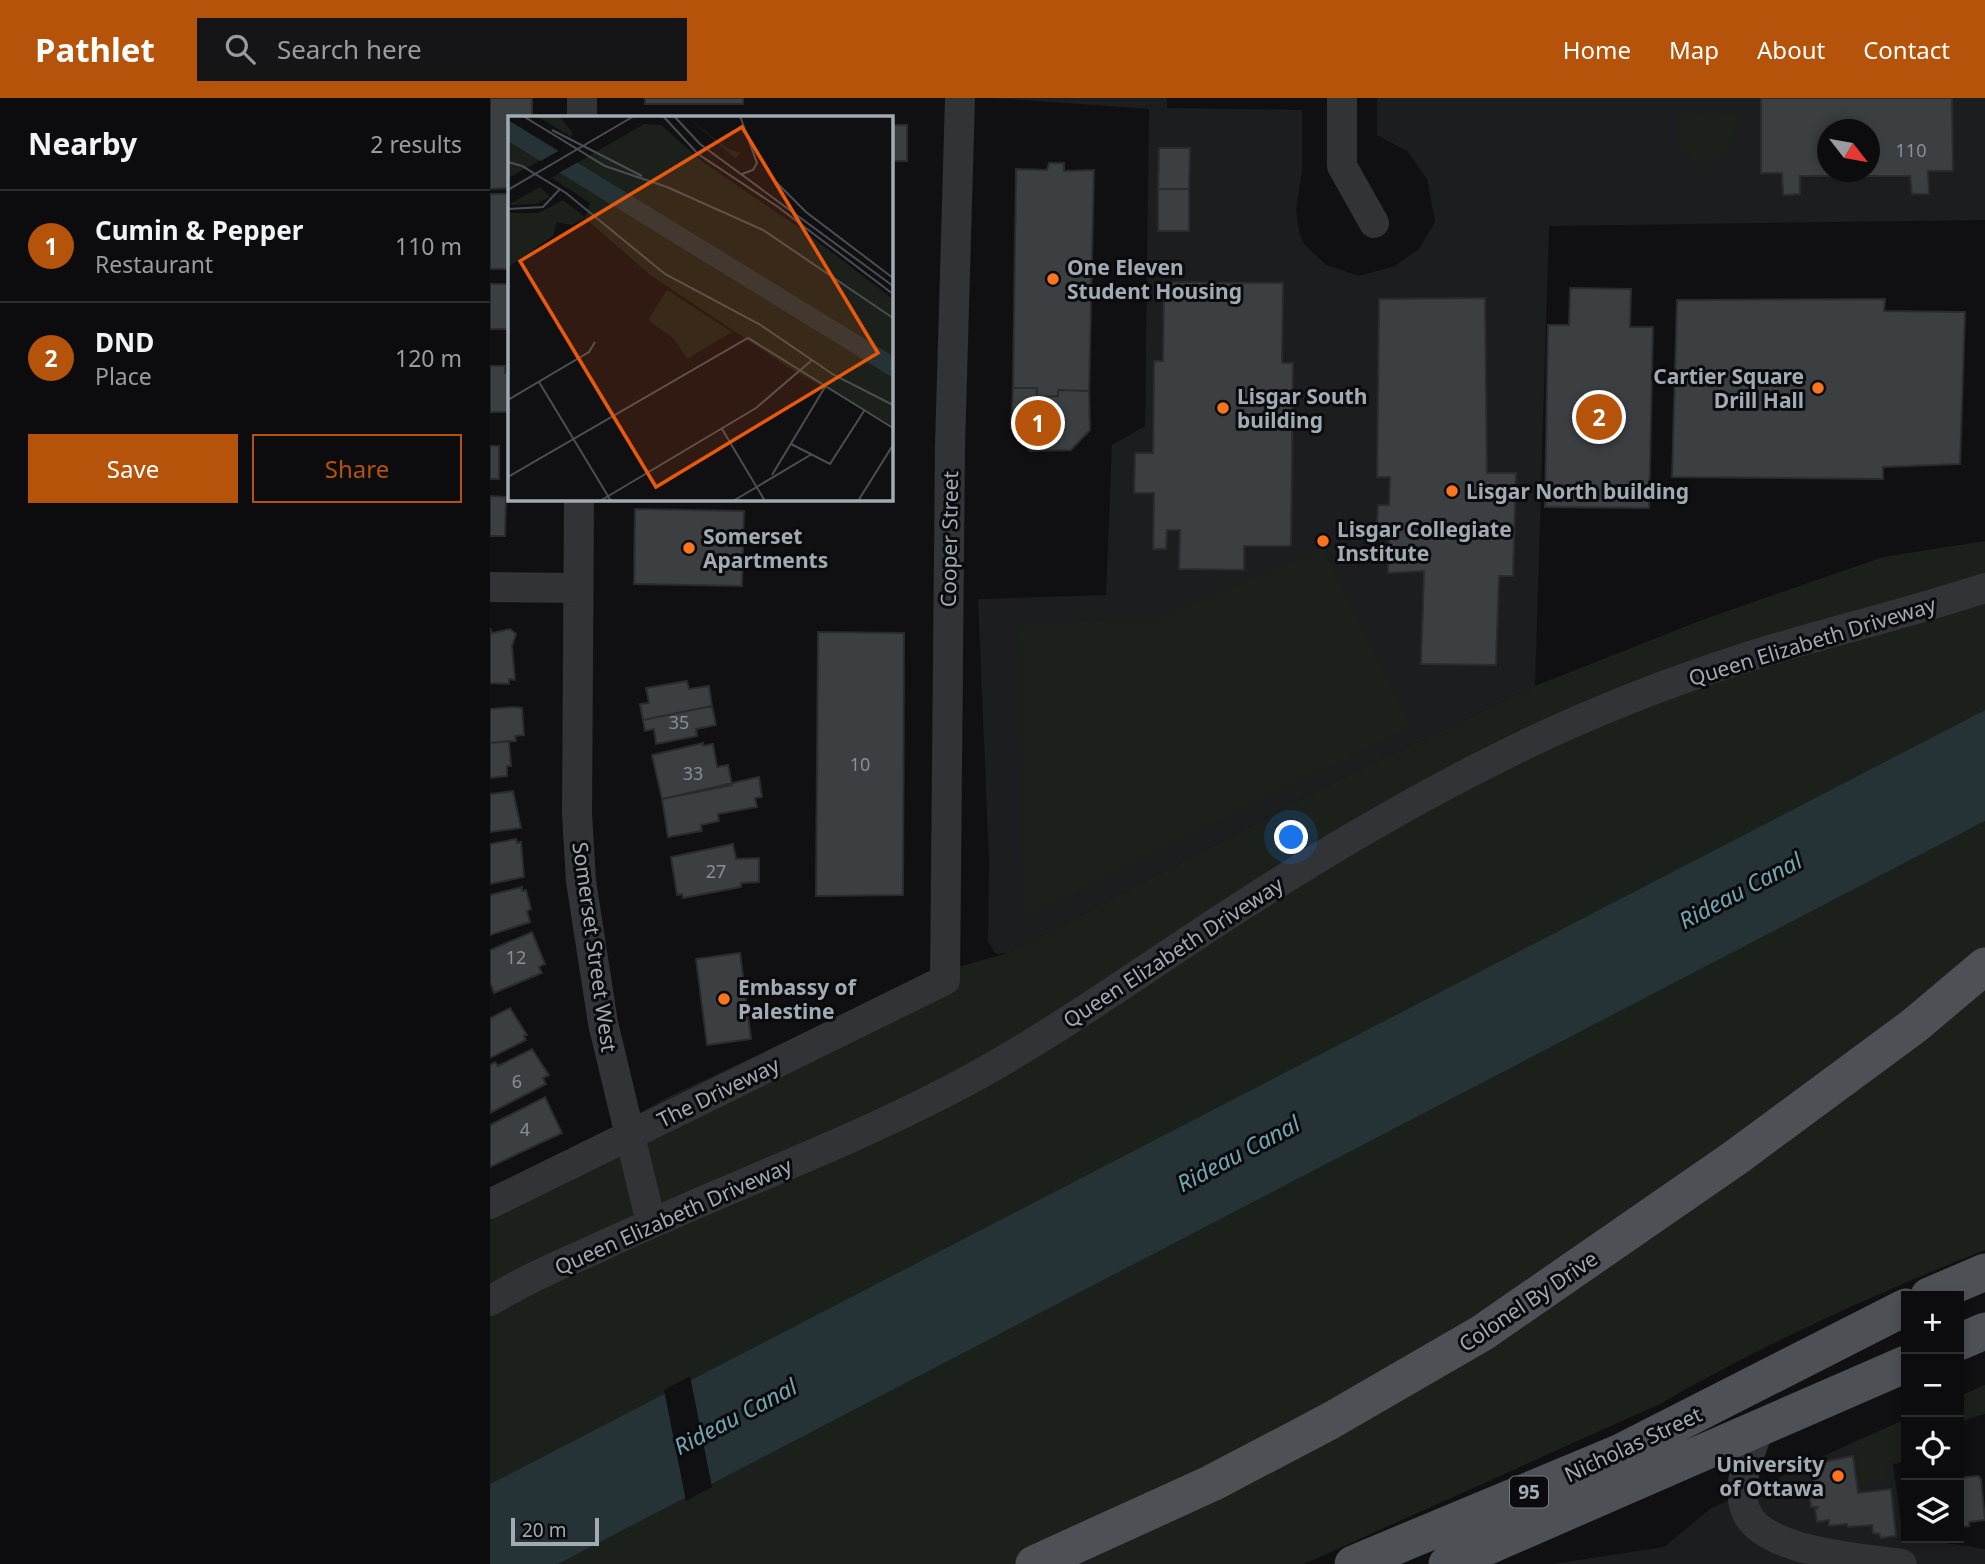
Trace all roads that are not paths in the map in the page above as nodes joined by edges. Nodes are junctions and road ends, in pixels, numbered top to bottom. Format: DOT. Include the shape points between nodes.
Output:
graph roads {
  1 [pos="582,98"];
  2 [pos="960,98"];
  3 [pos="1342,98"];
  4 [pos="582,116"];
  5 [pos="1374,223"];
  6 [pos="579,500"];
  7 [pos="490,587"];
  8 [pos="578,588"];
  9 [pos="1985,588"];
  10 [pos="1984,968"];
  11 [pos="945,979"];
  12 [pos="630,1136"];
  13 [pos="490,1204"];
  14 [pos="650,1223"];
  15 [pos="1985,1272"];
  16 [pos="1941,1291"];
  17 [pos="490,1301"];
  18 [pos="1901,1310"];
  19 [pos="1985,1331"];
  20 [pos="1964,1340"];
  21 [pos="1901,1366"];
  22 [pos="1758,1431"];
  23 [pos="1034,1564"];
  24 [pos="1353,1564"];
  25 [pos="1447,1564"];
  26 [pos="1902,1564"];
  1 -- 4 [label="street"];
  2 -- 11 [label="street, Cooper Street" via="950,446"];
  3 -- 5 [label="street" via="1342,166"];
  6 -- 8 [label="street, Somerset Street West"];
  7 -- 8 [label="street"];
  8 -- 12 [label="street, Somerset Street West" via="577,814 582,881 603,1023"];
  9 -- 14 [label="street, Queen Elizabeth Driveway" via="1742,659 1536,740 1352,837 1029,1045 948,1091 858,1135"];
  10 -- 23 [label="main road, Colonel By Drive" via="1735,1158 1482,1333 1330,1422 1212,1483"];
  11 -- 12 [label="street, The Driveway"];
  12 -- 13 [label="street, The Driveway"];
  12 -- 14 [label="street, Somerset Street West"];
  14 -- 17 [label="street, Queen Elizabeth Driveway"];
  15 -- 16 [label="main road"];
  18 -- 24 [label="main road, Nicholas Street / 95" via="1621,1452"];
  19 -- 20 [label="main road"];
  21 -- 22 [label="main road, Nicholas Street"];
  22 -- 25 [label="main road, Nicholas Street"];
  22 -- 26 [label="street" via="1748,1457 1743,1495 1745,1509 1757,1526 1784,1542"];
}
